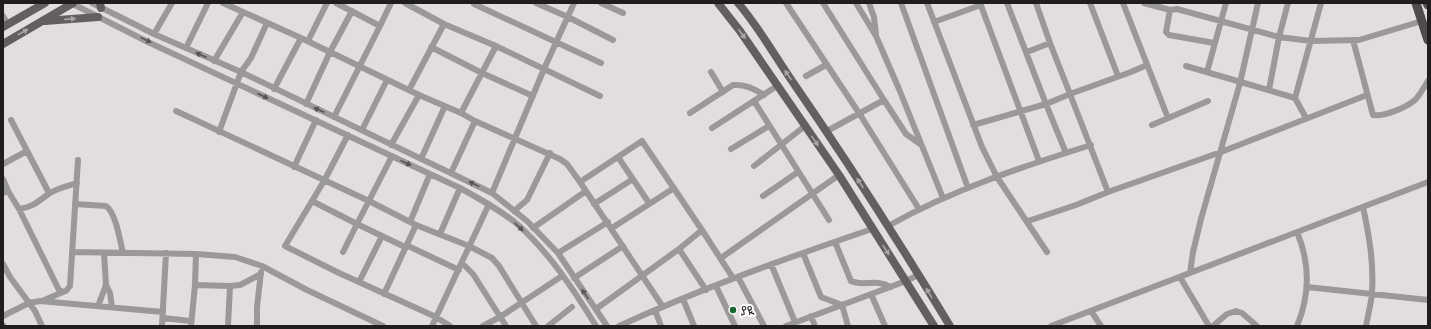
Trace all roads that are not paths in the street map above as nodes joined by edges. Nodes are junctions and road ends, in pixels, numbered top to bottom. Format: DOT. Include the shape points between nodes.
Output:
graph roads {
  1 [pos="72,3"];
  2 [pos="92,3"];
  3 [pos="172,3"];
  4 [pos="208,3"];
  5 [pos="223,3"];
  6 [pos="327,3"];
  7 [pos="336,3"];
  8 [pos="391,3"];
  9 [pos="405,3"];
  10 [pos="536,3"];
  11 [pos="574,3"];
  12 [pos="601,3"];
  13 [pos="718,3"];
  14 [pos="738,3"];
  15 [pos="786,3"];
  16 [pos="822,3"];
  17 [pos="856,3"];
  18 [pos="869,3"];
  19 [pos="901,3"];
  20 [pos="927,3"];
  21 [pos="1007,3"];
  22 [pos="1036,3"];
  23 [pos="1090,3"];
  24 [pos="1123,3"];
  25 [pos="1146,3"];
  26 [pos="1226,3"];
  27 [pos="1258,3"];
  28 [pos="1288,3"];
  29 [pos="1321,3"];
  30 [pos="1416,3"];
  31 [pos="43,4"];
  32 [pos="474,4"];
  33 [pos="981,4"];
  34 [pos="100,6"];
  35 [pos="418,6"];
  36 [pos="1177,6"];
  37 [pos="1170,10"];
  38 [pos="352,11"];
  39 [pos="243,12"];
  40 [pos="623,13"];
  41 [pos="3,16"];
  42 [pos="98,17"];
  43 [pos="568,17"];
  44 [pos="43,21"];
  45 [pos="1422,21"];
  46 [pos="934,22"];
  47 [pos="1220,22"];
  48 [pos="267,23"];
  49 [pos="444,24"];
  50 [pos="6,26"];
  51 [pos="380,26"];
  52 [pos="1251,30"];
  53 [pos="154,34"];
  54 [pos="876,36"];
  55 [pos="1279,37"];
  56 [pos="301,38"];
  57 [pos="613,40"];
  58 [pos="1353,40"];
  59 [pos="1428,40"];
  60 [pos="308,41"];
  61 [pos="1311,41"];
  62 [pos="557,42"];
  63 [pos="1050,43"];
  64 [pos="3,44"];
  65 [pos="1214,44"];
  66 [pos="496,46"];
  67 [pos="431,47"];
  68 [pos="186,48"];
  69 [pos="330,52"];
  70 [pos="1027,52"];
  71 [pos="214,61"];
  72 [pos="601,63"];
  73 [pos="826,65"];
  74 [pos="1147,65"];
  75 [pos="360,66"];
  76 [pos="1186,66"];
  77 [pos="544,69"];
  78 [pos="241,72"];
  79 [pos="711,72"];
  80 [pos="1207,72"];
  81 [pos="482,73"];
  82 [pos="806,76"];
  83 [pos="1118,76"];
  84 [pos="387,80"];
  85 [pos="1428,81"];
  86 [pos="1240,83"];
  87 [pos="237,84"];
  88 [pos="777,86"];
  89 [pos="274,89"];
  90 [pos="408,90"];
  91 [pos="1269,90"];
  92 [pos="723,92"];
  93 [pos="1070,94"];
  94 [pos="419,95"];
  95 [pos="764,95"];
  96 [pos="1367,95"];
  97 [pos="533,96"];
  98 [pos="600,96"];
  99 [pos="1295,98"];
  100 [pos="884,100"];
  101 [pos="754,101"];
  102 [pos="1208,101"];
  103 [pos="306,104"];
  104 [pos="1046,104"];
  105 [pos="445,106"];
  106 [pos="176,111"];
  107 [pos="1021,111"];
  108 [pos="461,113"];
  109 [pos="690,113"];
  110 [pos="859,113"];
  111 [pos="334,117"];
  112 [pos="1168,118"];
  113 [pos="1306,118"];
  114 [pos="11,120"];
  115 [pos="316,120"];
  116 [pos="475,121"];
  117 [pos="1152,124"];
  118 [pos="973,125"];
  119 [pos="770,126"];
  120 [pos="805,126"];
  121 [pos="712,128"];
  122 [pos="362,130"];
  123 [pos="827,131"];
  124 [pos="219,132"];
  125 [pos="348,135"];
  126 [pos="515,138"];
  127 [pos="391,144"];
  128 [pos="781,145"];
  129 [pos="920,145"];
  130 [pos="1091,145"];
  131 [pos="731,148"];
  132 [pos="27,151"];
  133 [pos="1221,152"];
  134 [pos="1066,153"];
  135 [pos="550,154"];
  136 [pos="392,156"];
  137 [pos="618,157"];
  138 [pos="422,159"];
  139 [pos="78,160"];
  140 [pos="1039,161"];
  141 [pos="3,164"];
  142 [pos="754,166"];
  143 [pos="294,167"];
  144 [pos="798,172"];
  145 [pos="451,173"];
  146 [pos="430,174"];
  147 [pos="839,175"];
  148 [pos="997,177"];
  149 [pos="3,179"];
  150 [pos="633,179"];
  151 [pos="324,181"];
  152 [pos="580,182"];
  153 [pos="76,183"];
  154 [pos="1428,183"];
  155 [pos="460,188"];
  156 [pos="674,188"];
  157 [pos="968,188"];
  158 [pos="586,191"];
  159 [pos="6,192"];
  160 [pos="1108,192"];
  161 [pos="49,193"];
  162 [pos="492,193"];
  163 [pos="812,195"];
  164 [pos="763,196"];
  165 [pos="942,198"];
  166 [pos="312,201"];
  167 [pos="368,201"];
  168 [pos="649,203"];
  169 [pos="75,204"];
  170 [pos="489,204"];
  171 [pos="594,204"];
  172 [pos="1363,207"];
  173 [pos="19,208"];
  174 [pos="919,209"];
  175 [pos="514,211"];
  176 [pos="829,220"];
  177 [pos="1028,221"];
  178 [pos="608,222"];
  179 [pos="413,223"];
  180 [pos="357,224"];
  181 [pos="888,226"];
  182 [pos="534,228"];
  183 [pos="612,228"];
  184 [pos="872,229"];
  185 [pos="702,230"];
  186 [pos="1297,232"];
  187 [pos="440,234"];
  188 [pos="382,236"];
  189 [pos="835,242"];
  190 [pos="406,246"];
  191 [pos="469,246"];
  192 [pos="623,246"];
  193 [pos="679,248"];
  194 [pos="72,252"];
  195 [pos="123,252"];
  196 [pos="343,252"];
  197 [pos="1048,252"];
  198 [pos="104,253"];
  199 [pos="166,253"];
  200 [pos="803,253"];
  201 [pos="196,254"];
  202 [pos="558,254"];
  203 [pos="721,258"];
  204 [pos="462,263"];
  205 [pos="3,264"];
  206 [pos="771,264"];
  207 [pos="262,266"];
  208 [pos="459,270"];
  209 [pos="1190,273"];
  210 [pos="261,274"];
  211 [pos="918,275"];
  212 [pos="562,276"];
  213 [pos="641,276"];
  214 [pos="1180,276"];
  215 [pos="574,278"];
  216 [pos="736,278"];
  217 [pos="906,281"];
  218 [pos="359,282"];
  219 [pos="106,285"];
  220 [pos="195,285"];
  221 [pos="230,286"];
  222 [pos="716,286"];
  223 [pos="891,287"];
  224 [pos="1307,287"];
  225 [pos="706,290"];
  226 [pos="63,292"];
  227 [pos="384,294"];
  228 [pos="871,294"];
  229 [pos="1372,294"];
  230 [pos="683,299"];
  231 [pos="1428,300"];
  232 [pos="40,301"];
  233 [pos="521,302"];
  234 [pos="29,303"];
  235 [pos="842,305"];
  236 [pos="98,306"];
  237 [pos="112,307"];
  238 [pos="572,307"];
  239 [pos="663,307"];
  240 [pos="596,309"];
  241 [pos="655,310"];
  242 [pos="1091,311"];
  243 [pos="163,315"];
  244 [pos="3,316"];
  245 [pos="811,316"];
  246 [pos="436,317"];
  247 [pos="500,317"];
  248 [pos="795,322"];
  249 [pos="191,324"];
  250 [pos="42,326"];
  251 [pos="162,326"];
  252 [pos="228,326"];
  253 [pos="257,326"];
  254 [pos="383,326"];
  255 [pos="432,326"];
  256 [pos="450,326"];
  257 [pos="483,326"];
  258 [pos="506,326"];
  259 [pos="536,326"];
  260 [pos="548,326"];
  261 [pos="596,326"];
  262 [pos="607,326"];
  263 [pos="620,326"];
  264 [pos="660,326"];
  265 [pos="694,326"];
  266 [pos="735,326"];
  267 [pos="764,326"];
  268 [pos="786,326"];
  269 [pos="815,326"];
  270 [pos="848,326"];
  271 [pos="885,326"];
  272 [pos="934,326"];
  273 [pos="950,326"];
  274 [pos="1051,326"];
  275 [pos="1101,326"];
  276 [pos="1209,326"];
  277 [pos="1213,326"];
  278 [pos="1257,326"];
  279 [pos="1297,326"];
  280 [pos="1366,326"];
  1 -- 42 [label="street"];
  1 -- 44 [label="main road"];
  2 -- 34 [label="street"];
  3 -- 53 [label="street"];
  4 -- 68 [label="street"];
  5 -- 39 [label="street"];
  6 -- 60 [label="street"];
  7 -- 38 [label="street"];
  8 -- 51 [label="street"];
  9 -- 35 [label="street"];
  10 -- 43 [label="street"];
  11 -- 43 [label="street"];
  12 -- 40 [label="street"];
  13 -- 88 [label="main road, one-way"];
  123 -- 14 [label="main road, one-way"];
  15 -- 73 [label="street"];
  16 -- 100 [label="street"];
  17 -- 54 [label="street"];
  18 -- 54 [label="street"];
  19 -- 157 [label="street"];
  20 -- 46 [label="street"];
  21 -- 70 [label="street"];
  22 -- 63 [label="street"];
  23 -- 83 [label="street"];
  24 -- 74 [label="street"];
  25 -- 37 [label="street"];
  26 -- 47 [label="street"];
  27 -- 52 [label="street"];
  28 -- 55 [label="street"];
  29 -- 61 [label="street"];
  30 -- 45 [label="highway"];
  31 -- 50 [label="main road"];
  32 -- 62 [label="street"];
  33 -- 46 [label="street"];
  33 -- 107 [label="street"];
  34 -- 53 [label="street"];
  35 -- 49 [label="street"];
  36 -- 37 [label="street"];
  36 -- 47 [label="street"];
  37 -- 65 [label="street" via="1166,32 1169,35"];
  38 -- 51 [label="street"];
  38 -- 69 [label="street"];
  39 -- 48 [label="street"];
  39 -- 71 [label="street"];
  41 -- 50 [label="street"];
  44 -- 42 [label="main road, one-way"];
  42 -- 87 [label="street, one-way"];
  43 -- 57 [label="street"];
  43 -- 62 [label="street"];
  64 -- 44 [label="main road, one-way"];
  45 -- 58 [label="street"];
  45 -- 59 [label="highway"];
  46 -- 118 [label="street"];
  47 -- 52 [label="street"];
  47 -- 65 [label="street"];
  48 -- 56 [label="street"];
  48 -- 78 [label="street" via="251,58"];
  49 -- 66 [label="street"];
  49 -- 67 [label="street"];
  51 -- 75 [label="street"];
  52 -- 55 [label="street"];
  52 -- 86 [label="street"];
  53 -- 68 [label="street"];
  54 -- 129 [label="street"];
  55 -- 61 [label="street"];
  55 -- 91 [label="street"];
  56 -- 60 [label="street"];
  56 -- 89 [label="street"];
  58 -- 61 [label="street"];
  58 -- 96 [label="street"];
  60 -- 69 [label="street"];
  61 -- 99 [label="street"];
  62 -- 72 [label="street"];
  62 -- 77 [label="street"];
  63 -- 70 [label="street"];
  63 -- 93 [label="street"];
  65 -- 80 [label="street"];
  66 -- 77 [label="street"];
  66 -- 81 [label="street"];
  67 -- 81 [label="street"];
  67 -- 90 [label="street"];
  71 -- 68 [label="street, one-way"];
  69 -- 75 [label="street"];
  69 -- 103 [label="street"];
  70 -- 104 [label="street"];
  71 -- 78 [label="street"];
  73 -- 82 [label="street"];
  73 -- 110 [label="street"];
  74 -- 83 [label="street"];
  74 -- 112 [label="street"];
  75 -- 84 [label="street"];
  75 -- 111 [label="street"];
  76 -- 80 [label="street"];
  77 -- 97 [label="street"];
  77 -- 98 [label="street"];
  78 -- 87 [label="street"];
  78 -- 89 [label="street"];
  79 -- 92 [label="street"];
  80 -- 86 [label="street"];
  81 -- 97 [label="street"];
  81 -- 108 [label="street"];
  83 -- 93 [label="street"];
  84 -- 90 [label="street"];
  84 -- 122 [label="street"];
  85 -- 96 [label="street" via="1415,100 1401,109 1377,116 1373,115"];
  86 -- 91 [label="street"];
  86 -- 133 [label="street"];
  87 -- 115 [label="street, one-way"];
  87 -- 124 [label="street"];
  88 -- 95 [label="street"];
  88 -- 120 [label="main road"];
  89 -- 103 [label="street"];
  90 -- 94 [label="street"];
  91 -- 99 [label="street"];
  92 -- 95 [label="street" via="733,85 741,85 754,88"];
  92 -- 109 [label="street"];
  93 -- 104 [label="street"];
  93 -- 130 [label="street"];
  94 -- 105 [label="street"];
  94 -- 127 [label="street"];
  95 -- 101 [label="street"];
  96 -- 113 [label="street"];
  97 -- 126 [label="street"];
  99 -- 113 [label="street"];
  100 -- 110 [label="street"];
  100 -- 129 [label="street" via="906,134"];
  101 -- 119 [label="street"];
  101 -- 121 [label="street"];
  102 -- 112 [label="street"];
  111 -- 103 [label="street, one-way"];
  104 -- 107 [label="street"];
  104 -- 134 [label="street"];
  105 -- 108 [label="street"];
  105 -- 138 [label="street"];
  106 -- 124 [label="street"];
  107 -- 118 [label="street"];
  107 -- 140 [label="street"];
  108 -- 116 [label="street"];
  110 -- 123 [label="street"];
  110 -- 174 [label="street"];
  111 -- 122 [label="street"];
  112 -- 117 [label="street"];
  113 -- 133 [label="street"];
  114 -- 132 [label="street"];
  115 -- 125 [label="street"];
  115 -- 143 [label="street"];
  116 -- 126 [label="street"];
  116 -- 145 [label="street"];
  118 -- 148 [label="street"];
  119 -- 128 [label="street"];
  119 -- 131 [label="street"];
  120 -- 128 [label="street"];
  120 -- 147 [label="main road, one-way"];
  122 -- 127 [label="street"];
  181 -- 123 [label="main road, one-way"];
  124 -- 143 [label="street"];
  125 -- 136 [label="street"];
  125 -- 151 [label="street"];
  126 -- 135 [label="street"];
  126 -- 162 [label="street"];
  127 -- 138 [label="street"];
  128 -- 142 [label="street"];
  128 -- 144 [label="street"];
  129 -- 165 [label="street"];
  130 -- 134 [label="street"];
  130 -- 160 [label="street"];
  132 -- 141 [label="street"];
  132 -- 161 [label="street"];
  133 -- 160 [label="street"];
  133 -- 209 [label="street" via="1201,219"];
  134 -- 140 [label="street"];
  135 -- 152 [label="street" via="567,164"];
  135 -- 175 [label="street" via="527,200"];
  136 -- 146 [label="street, one-way"];
  136 -- 167 [label="street"];
  137 -- 150 [label="street"];
  137 -- 152 [label="street"];
  137 -- 156 [label="street" via="642,141"];
  138 -- 145 [label="street"];
  139 -- 153 [label="street"];
  140 -- 148 [label="street"];
  143 -- 151 [label="street"];
  144 -- 163 [label="street"];
  144 -- 164 [label="street"];
  162 -- 145 [label="street, one-way"];
  146 -- 155 [label="street"];
  146 -- 179 [label="street"];
  147 -- 163 [label="street"];
  147 -- 184 [label="main road"];
  148 -- 157 [label="street"];
  148 -- 177 [label="street"];
  149 -- 159 [label="street"];
  150 -- 168 [label="street"];
  150 -- 171 [label="street"];
  151 -- 166 [label="street"];
  151 -- 167 [label="street"];
  152 -- 158 [label="street"];
  153 -- 161 [label="street"];
  153 -- 169 [label="street"];
  154 -- 172 [label="street"];
  155 -- 170 [label="street"];
  155 -- 187 [label="street"];
  156 -- 168 [label="street"];
  156 -- 185 [label="street"];
  157 -- 165 [label="street"];
  158 -- 171 [label="street"];
  158 -- 182 [label="street"];
  159 -- 173 [label="street"];
  160 -- 177 [label="street"];
  161 -- 173 [label="street" via="27,208"];
  162 -- 175 [label="street"];
  163 -- 176 [label="street"];
  163 -- 203 [label="street"];
  165 -- 174 [label="street"];
  166 -- 180 [label="street"];
  166 -- 218 [label="street" via="285,246"];
  167 -- 179 [label="street"];
  167 -- 180 [label="street"];
  168 -- 183 [label="street"];
  169 -- 194 [label="street"];
  169 -- 195 [label="street" via="106,206 110,209 117,225"];
  170 -- 191 [label="street"];
  170 -- 212 [label="street, one-way" via="517,224 549,257"];
  171 -- 178 [label="street"];
  172 -- 186 [label="street"];
  172 -- 229 [label="street" via="1371,246"];
  173 -- 226 [label="street" via="52,277 59,290"];
  174 -- 181 [label="street"];
  175 -- 182 [label="street"];
  177 -- 197 [label="street"];
  178 -- 183 [label="street"];
  178 -- 202 [label="street"];
  179 -- 187 [label="street"];
  179 -- 190 [label="street"];
  180 -- 188 [label="street"];
  180 -- 196 [label="street"];
  181 -- 211 [label="main road"];
  182 -- 202 [label="street"];
  183 -- 192 [label="street"];
  184 -- 189 [label="street"];
  184 -- 217 [label="main road, one-way"];
  185 -- 193 [label="street"];
  185 -- 203 [label="street"];
  186 -- 209 [label="street"];
  186 -- 224 [label="street" via="1306,258"];
  187 -- 191 [label="street"];
  188 -- 190 [label="street"];
  188 -- 218 [label="street"];
  189 -- 200 [label="street"];
  189 -- 223 [label="street" via="851,281 880,282"];
  190 -- 208 [label="street"];
  190 -- 227 [label="street"];
  191 -- 204 [label="street"];
  191 -- 233 [label="street" via="492,258"];
  192 -- 213 [label="street"];
  192 -- 215 [label="street"];
  193 -- 213 [label="street"];
  193 -- 225 [label="street"];
  194 -- 198 [label="street"];
  194 -- 226 [label="street" via="70,286"];
  195 -- 198 [label="street"];
  195 -- 199 [label="street"];
  198 -- 219 [label="street"];
  199 -- 201 [label="street"];
  199 -- 243 [label="street"];
  200 -- 206 [label="street"];
  200 -- 235 [label="street" via="821,297"];
  201 -- 207 [label="street" via="235,257"];
  201 -- 220 [label="street"];
  202 -- 215 [label="street"];
  203 -- 216 [label="street"];
  204 -- 208 [label="street"];
  204 -- 247 [label="street" via="473,274"];
  205 -- 234 [label="street"];
  206 -- 216 [label="street"];
  206 -- 248 [label="street"];
  207 -- 210 [label="street"];
  207 -- 254 [label="street"];
  208 -- 246 [label="street"];
  209 -- 214 [label="street"];
  210 -- 221 [label="street" via="240,285"];
  210 -- 253 [label="street"];
  211 -- 217 [label="street"];
  273 -- 211 [label="main road, one-way"];
  212 -- 233 [label="street"];
  212 -- 261 [label="street"];
  213 -- 239 [label="street"];
  213 -- 240 [label="street"];
  214 -- 242 [label="street"];
  214 -- 276 [label="street"];
  240 -- 215 [label="street, one-way"];
  216 -- 222 [label="street"];
  216 -- 267 [label="street"];
  217 -- 223 [label="street"];
  217 -- 272 [label="main road"];
  218 -- 227 [label="street"];
  219 -- 236 [label="street"];
  219 -- 237 [label="street"];
  220 -- 221 [label="street"];
  220 -- 249 [label="street"];
  221 -- 252 [label="street"];
  222 -- 225 [label="street"];
  222 -- 266 [label="street"];
  223 -- 228 [label="street"];
  224 -- 229 [label="street"];
  224 -- 279 [label="street"];
  225 -- 230 [label="street"];
  226 -- 232 [label="street"];
  227 -- 246 [label="street"];
  228 -- 235 [label="street"];
  228 -- 271 [label="street"];
  229 -- 231 [label="street"];
  229 -- 280 [label="street"];
  230 -- 239 [label="street"];
  230 -- 265 [label="street"];
  232 -- 234 [label="street"];
  232 -- 236 [label="street"];
  233 -- 247 [label="street"];
  233 -- 259 [label="street"];
  234 -- 244 [label="street"];
  234 -- 250 [label="street"];
  235 -- 245 [label="street"];
  235 -- 270 [label="street"];
  236 -- 237 [label="street"];
  237 -- 243 [label="street"];
  238 -- 260 [label="street"];
  239 -- 241 [label="street"];
  240 -- 262 [label="street"];
  241 -- 263 [label="street"];
  241 -- 264 [label="street"];
  242 -- 274 [label="street"];
  242 -- 275 [label="street"];
  243 -- 249 [label="street"];
  243 -- 251 [label="street"];
  245 -- 248 [label="street"];
  245 -- 269 [label="street"];
  246 -- 255 [label="street"];
  246 -- 256 [label="street"];
  247 -- 257 [label="street"];
  247 -- 258 [label="street"];
  248 -- 268 [label="street"];
  277 -- 278 [label="street" via="1227,314 1236,311"];
}
